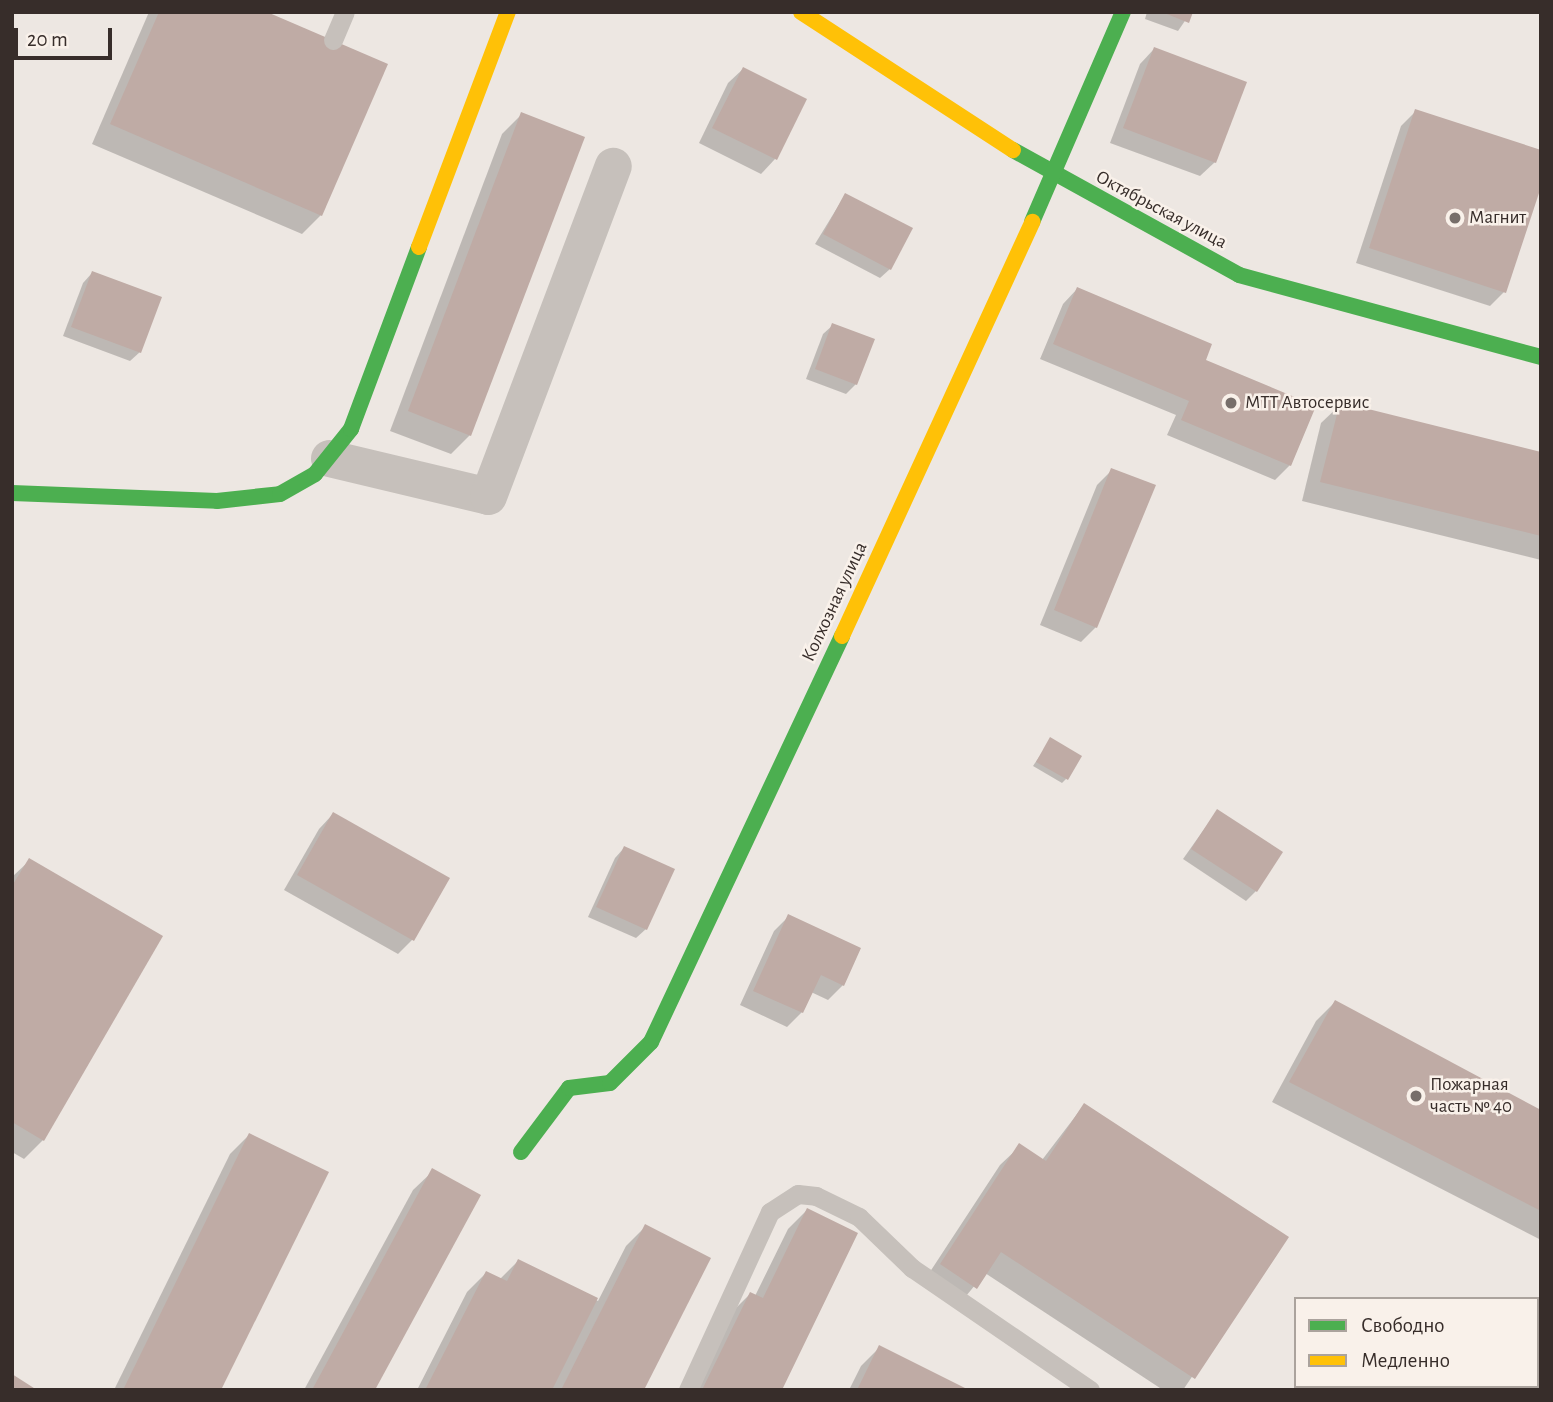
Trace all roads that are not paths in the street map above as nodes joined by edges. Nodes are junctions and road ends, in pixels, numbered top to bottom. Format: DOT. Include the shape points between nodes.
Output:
graph roads {
  1 [pos="345,12"];
  2 [pos="508,12"];
  3 [pos="802,12"];
  4 [pos="1123,12"];
  5 [pos="332,40"];
  6 [pos="613,166"];
  7 [pos="1053,176"];
  8 [pos="1541,357"];
  9 [pos="329,458"];
  10 [pos="12,492"];
  11 [pos="521,1152"];
  12 [pos="688,1390"];
  13 [pos="1090,1390"];
  1 -- 5 [label="lane"];
  2 -- 9 [label="street" via="351,429"];
  3 -- 7 [label="street, Октябрьская улица"];
  4 -- 7 [label="street, Колхозная улица"];
  6 -- 9 [label="street" via="488,496"];
  7 -- 8 [label="street, Октябрьская улица" via="1239,275"];
  7 -- 11 [label="street, Колхозная улица" via="651,1042 610,1083 569,1088"];
  9 -- 10 [label="street" via="316,474 280,494 217,501"];
  12 -- 13 [label="lane" via="770,1212 798,1194 816,1196 859,1217 912,1268"];
}
